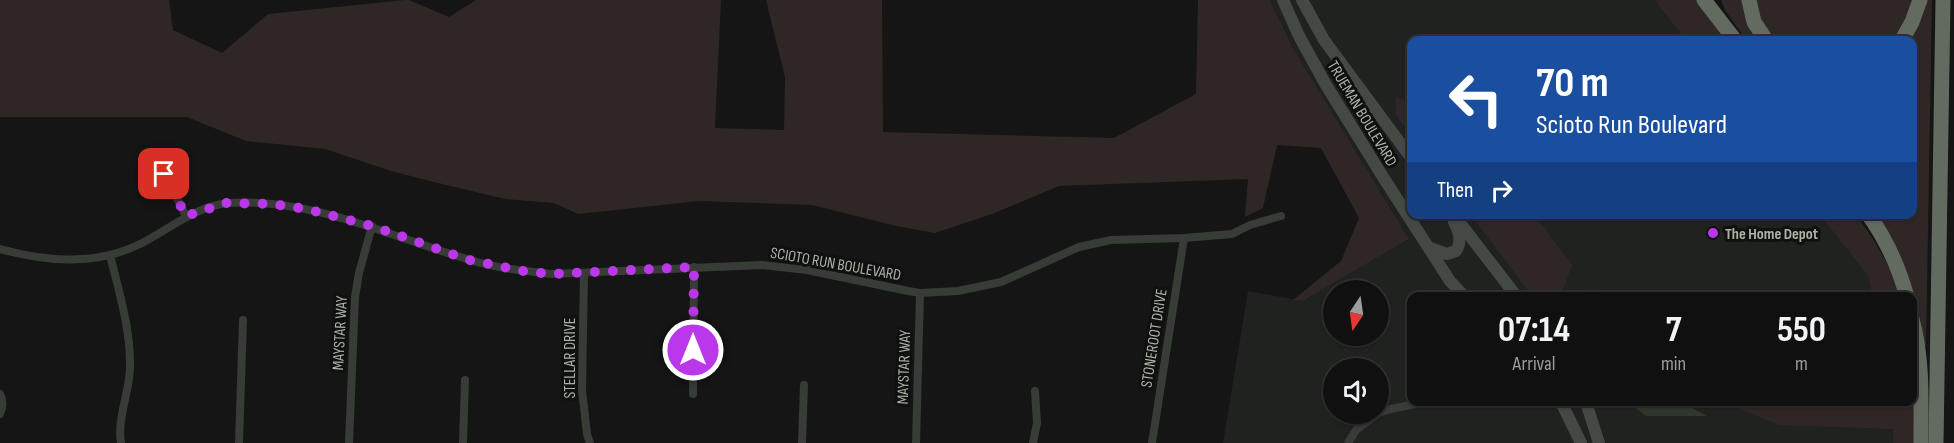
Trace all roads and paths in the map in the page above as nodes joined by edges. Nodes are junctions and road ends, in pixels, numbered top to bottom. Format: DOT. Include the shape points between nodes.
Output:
graph roads {
  1 [pos="1283,0"];
  2 [pos="1302,0"];
  3 [pos="1704,0"];
  4 [pos="1717,0"];
  5 [pos="1749,0"];
  6 [pos="1920,0"];
  7 [pos="1944,0"];
  8 [pos="1299,36"];
  9 [pos="1732,36"];
  10 [pos="1740,36"];
  11 [pos="1763,36"];
  12 [pos="1904,36"];
  13 [pos="1324,40"];
  14 [pos="1407,152"];
  15 [pos="164,174"];
  16 [pos="1407,213"];
  17 [pos="186,216"];
  18 [pos="1281,216"];
  19 [pos="1411,219"];
  20 [pos="1453,219"];
  21 [pos="1455,219"];
  22 [pos="1871,219"];
  23 [pos="372,226"];
  24 [pos="1184,238"];
  25 [pos="1430,248"];
  26 [pos="0,249"];
  27 [pos="110,255"];
  28 [pos="694,267"];
  29 [pos="584,273"];
  30 [pos="1461,292"];
  31 [pos="1513,292"];
  32 [pos="1906,292"];
  33 [pos="920,293"];
  34 [pos="243,320"];
  35 [pos="1917,342"];
  36 [pos="465,380"];
  37 [pos="804,385"];
  38 [pos="1035,392"];
  39 [pos="0,394"];
  40 [pos="693,394"];
  41 [pos="1407,406"];
  42 [pos="1563,406"];
  43 [pos="1581,406"];
  44 [pos="1588,406"];
  45 [pos="1389,409"];
  46 [pos="0,414"];
  47 [pos="1592,417"];
  48 [pos="1364,424"];
  49 [pos="121,443"];
  50 [pos="239,443"];
  51 [pos="349,443"];
  52 [pos="463,443"];
  53 [pos="590,443"];
  54 [pos="802,443"];
  55 [pos="916,443"];
  56 [pos="1034,443"];
  57 [pos="1152,443"];
  58 [pos="1348,443"];
  59 [pos="1581,443"];
  60 [pos="1599,443"];
  61 [pos="1921,443"];
  62 [pos="1936,443"];
  1 -- 8 [label="main road, TRUEMAN BOULEVARD"];
  2 -- 13 [label="main road, TRUEMAN BOULEVARD"];
  3 -- 9 [label="highway"];
  4 -- 10 [label="highway"];
  5 -- 11 [label="highway" via="1754,22"];
  6 -- 12 [label="highway"];
  7 -- 62 [label="highway"];
  8 -- 13 [label="main road"];
  8 -- 16 [label="main road, TRUEMAN BOULEVARD"];
  13 -- 14 [label="main road, TRUEMAN BOULEVARD"];
  15 -- 17 [label="street"];
  17 -- 23 [label="street, SCIOTO RUN BOULEVARD" via="226,203 272,204"];
  17 -- 27 [label="street, SCIOTO RUN BOULEVARD" via="142,243"];
  18 -- 24 [label="street, SCIOTO RUN BOULEVARD" via="1232,234"];
  19 -- 25 [label="main road, TRUEMAN BOULEVARD"];
  20 -- 25 [label="main road" via="1458,248 1447,254"];
  21 -- 31 [label="main road"];
  22 -- 32 [label="highway" via="1900,273"];
  23 -- 29 [label="street, SCIOTO RUN BOULEVARD" via="469,260 528,272"];
  23 -- 51 [label="street, MAYSTAR WAY" via="355,297"];
  24 -- 33 [label="street, SCIOTO RUN BOULEVARD" via="1111,240 1079,247 1000,282 958,291"];
  24 -- 57 [label="street, STONEROOT DRIVE"];
  25 -- 30 [label="main road, TRUEMAN BOULEVARD"];
  26 -- 27 [label="street, SCIOTO RUN BOULEVARD" via="51,260"];
  27 -- 49 [label="street" via="130,348"];
  28 -- 29 [label="street, SCIOTO RUN BOULEVARD"];
  28 -- 33 [label="street, SCIOTO RUN BOULEVARD" via="762,265 807,270"];
  28 -- 40 [label="street"];
  29 -- 53 [label="street, STELLAR DRIVE" via="582,390"];
  33 -- 55 [label="street, MAYSTAR WAY"];
  34 -- 50 [label="street"];
  35 -- 61 [label="highway"];
  36 -- 52 [label="street"];
  37 -- 54 [label="street"];
  38 -- 56 [label="street"];
  39 -- 46 [label="street"];
  41 -- 45 [label="street"];
  42 -- 59 [label="main road"];
  43 -- 47 [label="main road"];
  44 -- 47 [label="main road"];
  47 -- 60 [label="main road"];
  48 -- 58 [label="street"];
}
